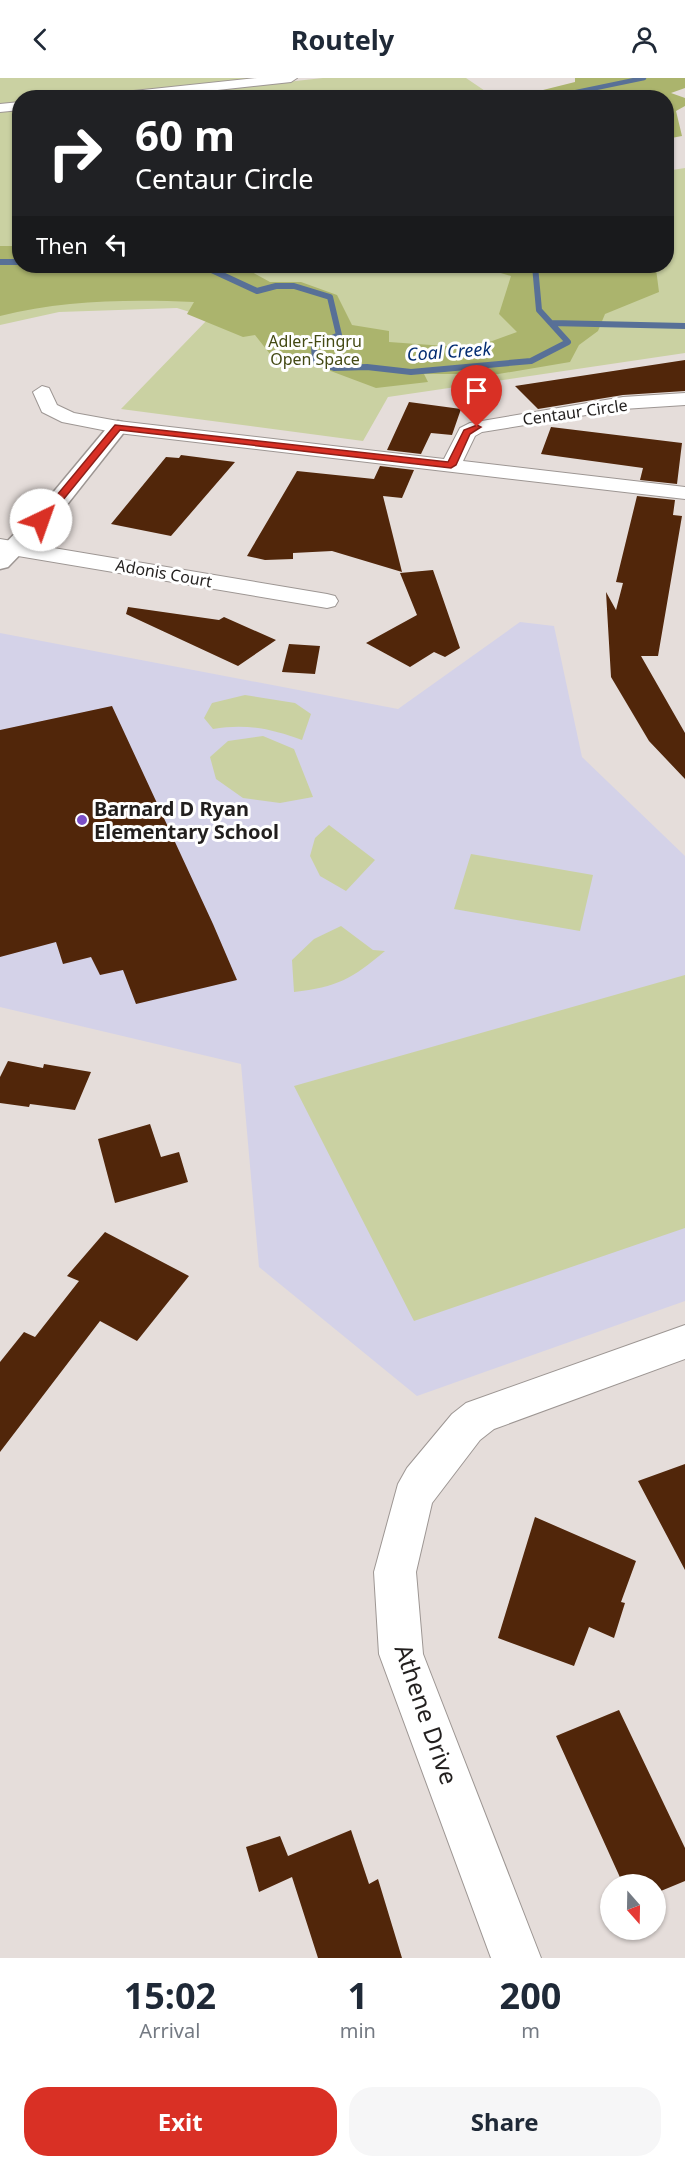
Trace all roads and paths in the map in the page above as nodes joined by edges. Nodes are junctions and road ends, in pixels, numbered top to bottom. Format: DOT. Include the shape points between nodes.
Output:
graph roads {
  1 [pos="291,78"];
  2 [pos="179,90"];
  3 [pos="42,392"];
  4 [pos="685,399"];
  5 [pos="118,427"];
  6 [pos="451,465"];
  7 [pos="685,493"];
  8 [pos="5,552"];
  9 [pos="327,601"];
  10 [pos="685,1342"];
  11 [pos="516,1958"];
  1 -- 2 [label="street"];
  3 -- 5 [label="street" via="49,408 69,418"];
  4 -- 6 [label="street, Centaur Circle" via="623,403 477,427 467,432"];
  5 -- 6 [label="street"];
  5 -- 8 [label="street" via="54,506"];
  6 -- 7 [label="street"];
  8 -- 9 [label="street, Adonis Court"];
  10 -- 11 [label="street, Athene Drive" via="480,1416 466,1427 413,1498 395,1572 401,1654"];
}
